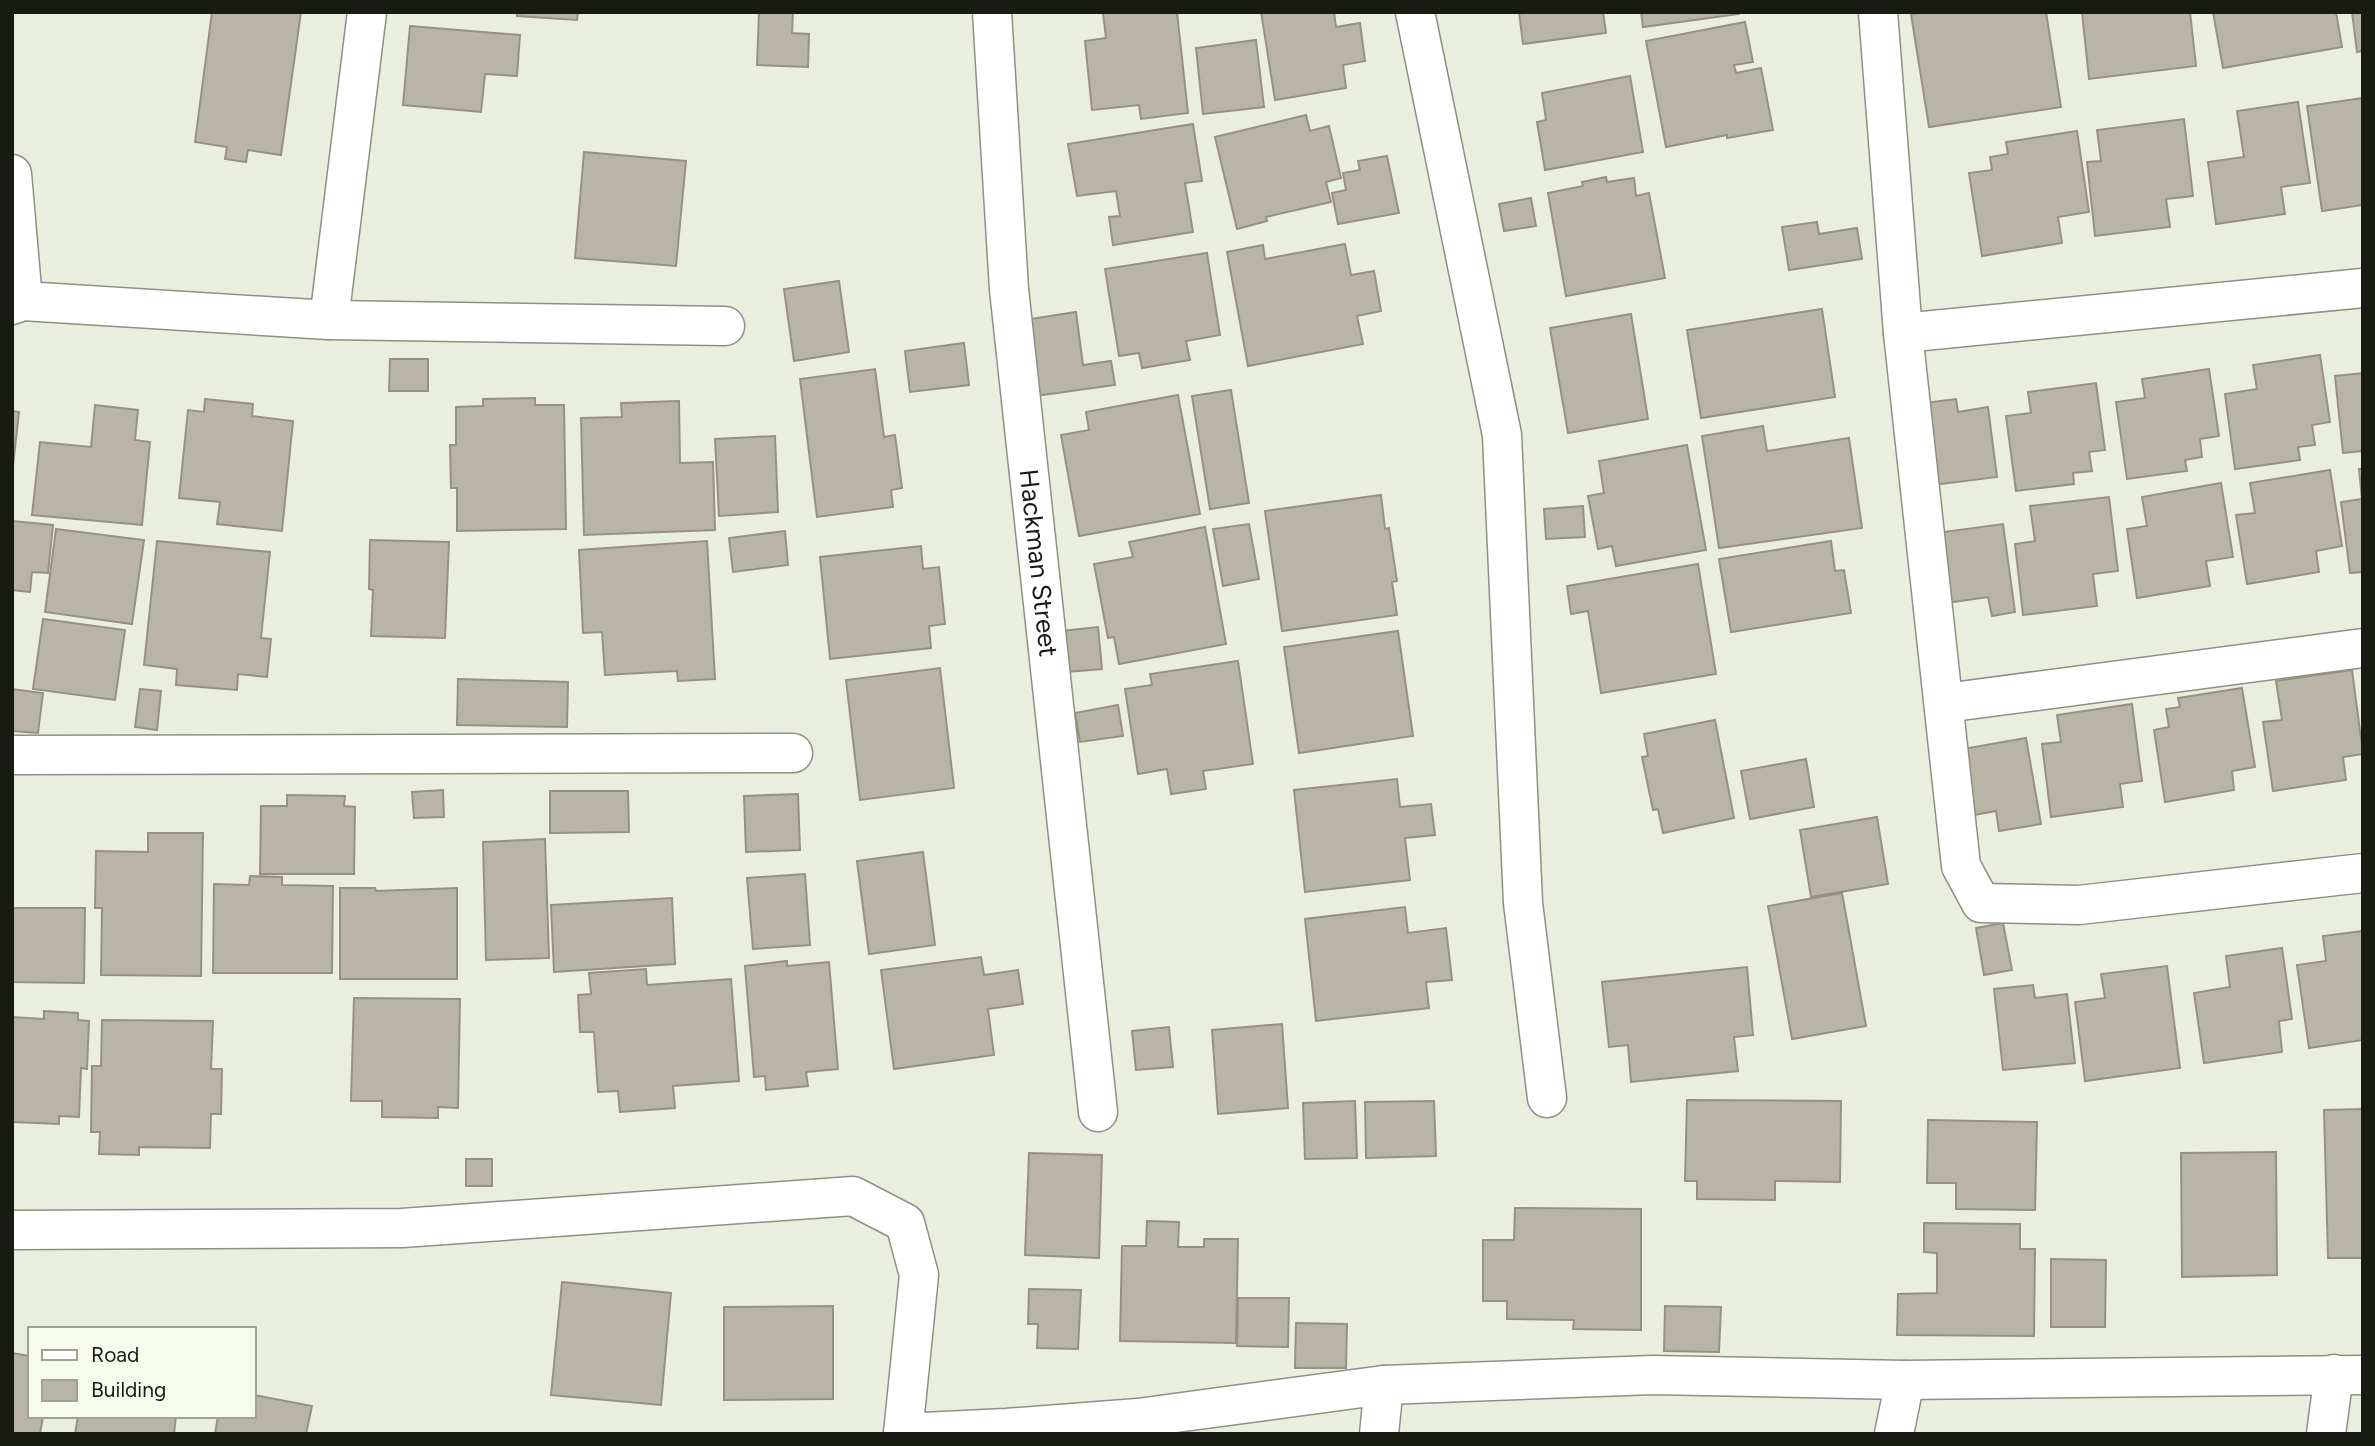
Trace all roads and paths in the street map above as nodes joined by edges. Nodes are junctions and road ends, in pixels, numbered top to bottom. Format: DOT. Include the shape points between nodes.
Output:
graph roads {
  1 [pos="367,12"];
  2 [pos="992,12"];
  3 [pos="1415,12"];
  4 [pos="1878,12"];
  5 [pos="12,174"];
  6 [pos="2363,288"];
  7 [pos="18,303"];
  8 [pos="329,320"];
  9 [pos="725,327"];
  10 [pos="1903,333"];
  11 [pos="2363,648"];
  12 [pos="1944,703"];
  13 [pos="793,753"];
  14 [pos="12,755"];
  15 [pos="2363,873"];
  16 [pos="1547,1098"];
  17 [pos="1098,1112"];
  18 [pos="12,1230"];
  19 [pos="2348,1374"];
  20 [pos="1905,1380"];
  21 [pos="1384,1385"];
  22 [pos="903,1433"];
  23 [pos="1379,1434"];
  24 [pos="1894,1434"];
  25 [pos="2326,1434"];
  1 -- 8 [label="street"];
  2 -- 17 [label="street, Hackman Street" via="1009,289"];
  3 -- 16 [label="street" via="1502,435 1523,903"];
  4 -- 10 [label="street"];
  5 -- 7 [label="street"];
  6 -- 10 [label="street"];
  7 -- 8 [label="street"];
  8 -- 9 [label="street"];
  10 -- 12 [label="street"];
  11 -- 12 [label="street"];
  12 -- 15 [label="street" via="1961,866 1981,903 2079,905"];
  13 -- 14 [label="street"];
  18 -- 22 [label="street" via="402,1228 853,1196 905,1223 919,1275"];
  19 -- 20 [label="street"];
  19 -- 25 [label="street"];
  20 -- 21 [label="street" via="1653,1375"];
  20 -- 24 [label="street"];
  21 -- 22 [label="street" via="1138,1418"];
  21 -- 23 [label="street"];
}
